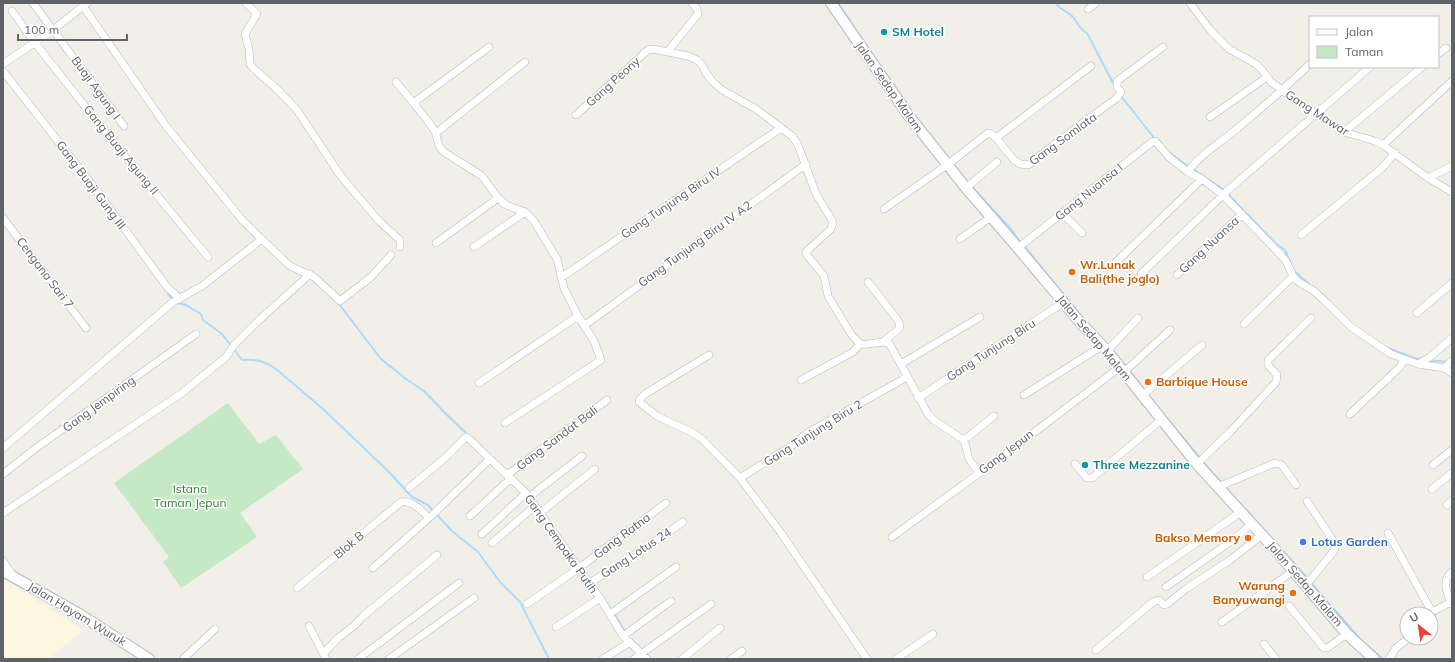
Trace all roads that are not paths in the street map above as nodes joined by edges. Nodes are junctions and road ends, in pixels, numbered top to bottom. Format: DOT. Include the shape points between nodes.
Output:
graph roads {
  1 [pos="33,3"];
  2 [pos="246,3"];
  3 [pos="692,3"];
  4 [pos="831,3"];
  5 [pos="1096,3"];
  6 [pos="1190,3"];
  7 [pos="85,5"];
  8 [pos="1088,9"];
  9 [pos="12,11"];
  10 [pos="53,30"];
  11 [pos="35,43"];
  12 [pos="489,47"];
  13 [pos="1163,47"];
  14 [pos="1446,48"];
  15 [pos="668,51"];
  16 [pos="1439,53"];
  17 [pos="525,62"];
  18 [pos="3,64"];
  19 [pos="1309,65"];
  20 [pos="1091,66"];
  21 [pos="1369,68"];
  22 [pos="1421,68"];
  23 [pos="3,71"];
  24 [pos="1267,77"];
  25 [pos="1452,81"];
  26 [pos="396,82"];
  27 [pos="1283,90"];
  28 [pos="415,105"];
  29 [pos="1315,114"];
  30 [pos="576,115"];
  31 [pos="1210,117"];
  32 [pos="124,126"];
  33 [pos="781,128"];
  34 [pos="1344,132"];
  35 [pos="436,133"];
  36 [pos="996,138"];
  37 [pos="1383,145"];
  38 [pos="1395,153"];
  39 [pos="997,162"];
  40 [pos="951,163"];
  41 [pos="806,164"];
  42 [pos="1452,166"];
  43 [pos="1190,169"];
  44 [pos="1428,178"];
  45 [pos="1202,179"];
  46 [pos="969,186"];
  47 [pos="1452,192"];
  48 [pos="1225,193"];
  49 [pos="498,198"];
  50 [pos="884,209"];
  51 [pos="525,212"];
  52 [pos="1063,214"];
  53 [pos="1242,214"];
  54 [pos="991,217"];
  55 [pos="3,218"];
  56 [pos="1082,233"];
  57 [pos="1301,235"];
  58 [pos="262,239"];
  59 [pos="960,239"];
  60 [pos="436,243"];
  61 [pos="1021,245"];
  62 [pos="400,247"];
  63 [pos="474,247"];
  64 [pos="391,255"];
  65 [pos="208,257"];
  66 [pos="1116,262"];
  67 [pos="310,274"];
  68 [pos="1141,274"];
  69 [pos="1177,276"];
  70 [pos="1293,276"];
  71 [pos="562,277"];
  72 [pos="868,282"];
  73 [pos="1452,283"];
  74 [pos="177,300"];
  75 [pos="1064,302"];
  76 [pos="1417,313"];
  77 [pos="578,316"];
  78 [pos="980,317"];
  79 [pos="1138,318"];
  80 [pos="1311,318"];
  81 [pos="1244,324"];
  82 [pos="585,325"];
  83 [pos="86,328"];
  84 [pos="1170,330"];
  85 [pos="196,334"];
  86 [pos="1452,338"];
  87 [pos="884,341"];
  88 [pos="860,344"];
  89 [pos="1202,345"];
  90 [pos="1107,348"];
  91 [pos="709,355"];
  92 [pos="1404,360"];
  93 [pos="1423,361"];
  94 [pos="901,364"];
  95 [pos="1449,364"];
  96 [pos="1125,369"];
  97 [pos="1452,374"];
  98 [pos="907,377"];
  99 [pos="801,380"];
  100 [pos="479,383"];
  101 [pos="1146,393"];
  102 [pos="1024,395"];
  103 [pos="918,398"];
  104 [pos="607,400"];
  105 [pos="1350,414"];
  106 [pos="994,416"];
  107 [pos="1161,420"];
  108 [pos="505,423"];
  109 [pos="964,440"];
  110 [pos="3,448"];
  111 [pos="1452,450"];
  112 [pos="582,456"];
  113 [pos="490,459"];
  114 [pos="1200,461"];
  115 [pos="1075,464"];
  116 [pos="1433,465"];
  117 [pos="594,469"];
  118 [pos="980,473"];
  119 [pos="1452,473"];
  120 [pos="3,474"];
  121 [pos="509,477"];
  122 [pos="740,478"];
  123 [pos="1296,485"];
  124 [pos="1219,486"];
  125 [pos="409,488"];
  126 [pos="1432,489"];
  127 [pos="528,495"];
  128 [pos="1307,501"];
  129 [pos="666,503"];
  130 [pos="535,506"];
  131 [pos="1241,512"];
  132 [pos="3,513"];
  133 [pos="540,513"];
  134 [pos="430,516"];
  135 [pos="470,516"];
  136 [pos="683,522"];
  137 [pos="1252,524"];
  138 [pos="1388,533"];
  139 [pos="482,534"];
  140 [pos="1262,535"];
  141 [pos="892,537"];
  142 [pos="492,543"];
  143 [pos="437,555"];
  144 [pos="3,561"];
  145 [pos="676,567"];
  146 [pos="373,568"];
  147 [pos="579,568"];
  148 [pos="3,571"];
  149 [pos="1293,571"];
  150 [pos="1452,572"];
  151 [pos="13,576"];
  152 [pos="1147,577"];
  153 [pos="1308,582"];
  154 [pos="459,583"];
  155 [pos="589,583"];
  156 [pos="1166,587"];
  157 [pos="297,588"];
  158 [pos="474,598"];
  159 [pos="600,598"];
  160 [pos="671,601"];
  161 [pos="1451,603"];
  162 [pos="528,604"];
  163 [pos="711,604"];
  164 [pos="1289,606"];
  165 [pos="1428,606"];
  166 [pos="1439,610"];
  167 [pos="610,614"];
  168 [pos="1222,622"];
  169 [pos="309,626"];
  170 [pos="556,627"];
  171 [pos="215,628"];
  172 [pos="720,628"];
  173 [pos="933,634"];
  174 [pos="1347,634"];
  175 [pos="623,636"];
  176 [pos="630,642"];
  177 [pos="1264,644"];
  178 [pos="1399,646"];
  179 [pos="1096,650"];
  180 [pos="742,651"];
  181 [pos="325,656"];
  182 [pos="644,657"];
  183 [pos="147,658"];
  184 [pos="183,659"];
  185 [pos="358,659"];
  186 [pos="389,659"];
  187 [pos="603,659"];
  188 [pos="634,659"];
  189 [pos="682,659"];
  190 [pos="731,659"];
  191 [pos="867,659"];
  192 [pos="896,659"];
  193 [pos="1276,659"];
  194 [pos="1374,659"];
  195 [pos="1389,659"];
  1 -- 10 [label="street, Buaji Agung I"];
  2 -- 62 [label="street" via="257,14 245,34 250,64 297,110 349,186 380,222 400,240"];
  3 -- 15 [label="street" via="698,14"];
  4 -- 40 [label="street, Jalan Sedap Malam" via="905,111"];
  5 -- 8 [label="street"];
  6 -- 24 [label="street, Gang Mawar" via="1210,30 1229,49 1256,64"];
  7 -- 10 [label="street"];
  7 -- 58 [label="street" via="166,126 243,221"];
  9 -- 11 [label="street, Gang Buaji Agung II"];
  10 -- 11 [label="street"];
  10 -- 32 [label="street, Buaji Agung I"];
  11 -- 18 [label="street"];
  11 -- 65 [label="street, Gang Buaji Agung II"];
  12 -- 28 [label="street" via="416,101"];
  13 -- 36 [label="street, Gang Somlata" via="1118,81 1117,87 1122,92 1119,96 1028,165 1014,160"];
  14 -- 16 [label="street"];
  15 -- 30 [label="street, Gang Peony" via="650,49"];
  15 -- 33 [label="street" via="697,60 722,90 756,109"];
  17 -- 35 [label="street"];
  19 -- 27 [label="street"];
  20 -- 36 [label="street"];
  21 -- 29 [label="street"];
  22 -- 34 [label="street"];
  23 -- 74 [label="street, Gang Buaji Gung III" via="97,191"];
  24 -- 27 [label="street, Gang Mawar"];
  24 -- 31 [label="street"];
  25 -- 37 [label="street"];
  26 -- 28 [label="street"];
  27 -- 29 [label="street, Gang Mawar"];
  27 -- 43 [label="street"];
  28 -- 35 [label="street"];
  29 -- 34 [label="street, Gang Mawar"];
  29 -- 48 [label="street"];
  33 -- 41 [label="street" via="792,136"];
  33 -- 71 [label="street, Gang Tunjung Biru IV"];
  34 -- 37 [label="street, Gang Mawar"];
  35 -- 49 [label="street" via="439,147 482,176"];
  36 -- 40 [label="street" via="988,133"];
  37 -- 38 [label="street, Gang Mawar"];
  38 -- 44 [label="street, Gang Mawar"];
  38 -- 57 [label="street" via="1382,168"];
  39 -- 46 [label="street"];
  40 -- 46 [label="street, Jalan Sedap Malam"];
  40 -- 50 [label="street"];
  41 -- 82 [label="street, Gang Tunjung Biru IV A2"];
  41 -- 88 [label="street" via="816,194 833,222 832,228 806,252 807,256 824,276 828,296"];
  42 -- 44 [label="street"];
  43 -- 45 [label="street"];
  43 -- 52 [label="street, Gang Nuansa I" via="1170,158 1158,143 1152,142"];
  44 -- 47 [label="street, Gang Mawar"];
  45 -- 48 [label="street"];
  45 -- 66 [label="street"];
  46 -- 54 [label="street, Jalan Sedap Malam"];
  48 -- 53 [label="street"];
  48 -- 68 [label="street"];
  49 -- 51 [label="street" via="506,205"];
  49 -- 60 [label="street"];
  51 -- 63 [label="street"];
  51 -- 71 [label="street" via="534,221 552,250"];
  52 -- 56 [label="street"];
  52 -- 61 [label="street, Gang Nuansa I"];
  53 -- 69 [label="street, Gang Nuansa"];
  53 -- 70 [label="street" via="1286,261"];
  54 -- 59 [label="street"];
  54 -- 61 [label="street, Jalan Sedap Malam"];
  55 -- 83 [label="street, Cengana Sari 7"];
  58 -- 67 [label="street" via="290,266"];
  58 -- 74 [label="street" via="202,286"];
  61 -- 75 [label="street, Jalan Sedap Malam"];
  64 -- 67 [label="street" via="371,277 340,301"];
  67 -- 132 [label="street" via="256,323 232,347 226,357 182,393"];
  70 -- 81 [label="street"];
  70 -- 92 [label="street" via="1328,304 1351,327"];
  71 -- 77 [label="street" via="564,288"];
  72 -- 87 [label="street" via="900,325 899,329"];
  73 -- 76 [label="street"];
  74 -- 110 [label="street"];
  75 -- 90 [label="street, Jalan Sedap Malam"];
  75 -- 103 [label="street, Gang Tunjung Biru"];
  77 -- 82 [label="street"];
  77 -- 100 [label="street"];
  78 -- 94 [label="street"];
  79 -- 90 [label="street"];
  80 -- 114 [label="street" via="1268,360 1268,365 1277,375 1276,382 1232,431"];
  82 -- 108 [label="street" via="601,360"];
  84 -- 96 [label="street, Gang Jepun"];
  85 -- 120 [label="street, Gang Jempiring"];
  86 -- 93 [label="street"];
  87 -- 88 [label="street"];
  87 -- 94 [label="street" via="889,343"];
  88 -- 99 [label="street" via="853,352"];
  89 -- 101 [label="street"];
  90 -- 96 [label="street, Jalan Sedap Malam"];
  90 -- 102 [label="street"];
  91 -- 122 [label="street" via="645,394 639,402 657,416 702,439"];
  92 -- 93 [label="street"];
  92 -- 105 [label="street" via="1400,367"];
  93 -- 95 [label="street"];
  94 -- 98 [label="street"];
  95 -- 97 [label="street"];
  96 -- 101 [label="street, Jalan Sedap Malam"];
  96 -- 118 [label="street, Gang Jepun"];
  98 -- 103 [label="street"];
  98 -- 122 [label="street, Gang Tunjung Biru 2" via="809,432"];
  101 -- 107 [label="street, Jalan Sedap Malam"];
  103 -- 109 [label="street" via="935,421"];
  104 -- 121 [label="street, Gang Sandat Bali"];
  106 -- 109 [label="street"];
  107 -- 114 [label="street, Jalan Sedap Malam"];
  107 -- 115 [label="street" via="1092,478 1087,478"];
  109 -- 118 [label="street" via="969,459"];
  111 -- 116 [label="street"];
  112 -- 127 [label="street"];
  113 -- 121 [label="street, Gang Cempaka Putih"];
  113 -- 125 [label="street, Gang Cempaka Putih" via="466,437"];
  113 -- 134 [label="street"];
  114 -- 124 [label="street, Jalan Sedap Malam"];
  117 -- 133 [label="street"];
  118 -- 141 [label="street, Gang Jepun"];
  119 -- 126 [label="street"];
  121 -- 127 [label="street, Gang Cempaka Putih"];
  121 -- 135 [label="street, Gang Sandat Bali"];
  122 -- 191 [label="street"];
  123 -- 124 [label="street" via="1282,465 1275,462"];
  124 -- 131 [label="street, Jalan Sedap Malam"];
  127 -- 130 [label="street, Gang Cempaka Putih"];
  127 -- 139 [label="street"];
  128 -- 153 [label="street" via="1336,546"];
  129 -- 147 [label="street, Gang Ratna"];
  130 -- 133 [label="street, Gang Cempaka Putih"];
  130 -- 142 [label="street"];
  131 -- 137 [label="street, Jalan Sedap Malam"];
  131 -- 152 [label="street"];
  133 -- 147 [label="street, Gang Cempaka Putih"];
  134 -- 146 [label="street"];
  134 -- 157 [label="street, Blok B" via="407,501 401,502"];
  136 -- 155 [label="street, Gang Lotus 24"];
  137 -- 140 [label="street, Jalan Sedap Malam"];
  137 -- 156 [label="street"];
  138 -- 165 [label="street"];
  140 -- 149 [label="street, Jalan Sedap Malam"];
  140 -- 179 [label="street" via="1167,604 1164,605 1159,600 1153,602"];
  143 -- 181 [label="street" via="338,638"];
  144 -- 151 [label="street"];
  145 -- 167 [label="street"];
  147 -- 155 [label="street, Gang Cempaka Putih"];
  147 -- 162 [label="street, Gang Ratna"];
  148 -- 151 [label="street, Jalan Hayam Wuruk"];
  149 -- 153 [label="street, Jalan Sedap Malam"];
  149 -- 168 [label="street"];
  150 -- 161 [label="street" via="1446,579 1446,589"];
  151 -- 183 [label="street, Jalan Hayam Wuruk" via="81,615"];
  153 -- 174 [label="street, Jalan Sedap Malam"];
  154 -- 185 [label="street"];
  155 -- 159 [label="street, Gang Cempaka Putih"];
  158 -- 186 [label="street"];
  159 -- 167 [label="street, Gang Cempaka Putih"];
  159 -- 170 [label="street"];
  160 -- 175 [label="street"];
  161 -- 166 [label="street"];
  163 -- 182 [label="street"];
  164 -- 174 [label="street" via="1324,648 1328,648"];
  167 -- 175 [label="street, Gang Cempaka Putih"];
  169 -- 181 [label="street"];
  171 -- 184 [label="street"];
  172 -- 189 [label="street"];
  173 -- 192 [label="street"];
  174 -- 194 [label="street, Jalan Sedap Malam"];
  175 -- 176 [label="street, Gang Cempaka Putih"];
  176 -- 182 [label="street, Gang Cempaka Putih"];
  176 -- 187 [label="street"];
  177 -- 193 [label="street"];
  178 -- 195 [label="street"];
  180 -- 190 [label="street"];
  182 -- 188 [label="street"];
}
